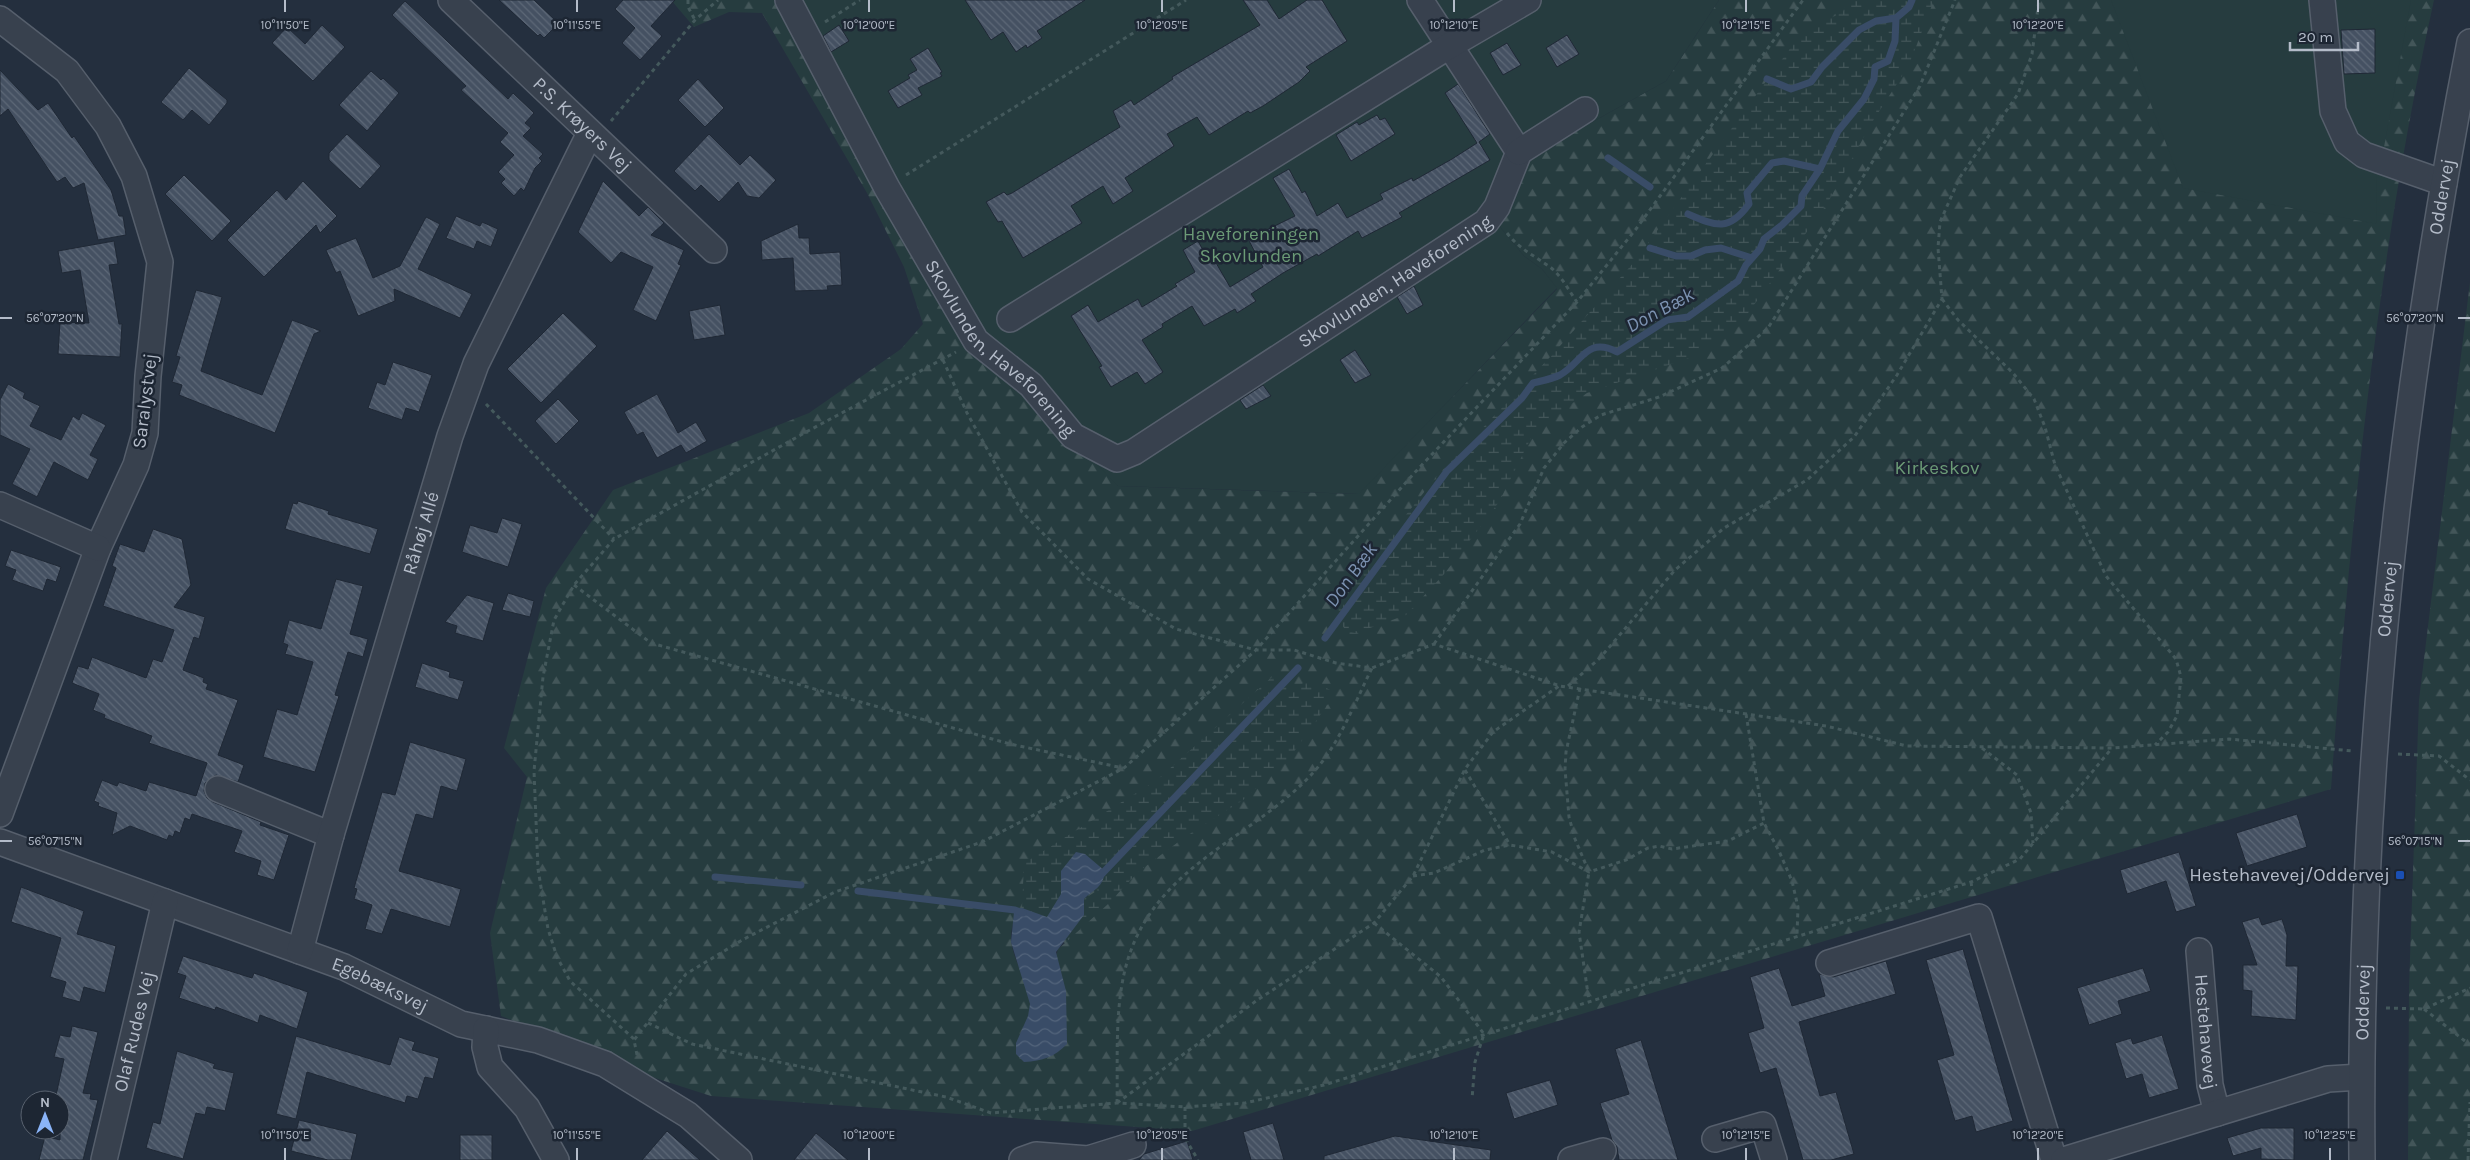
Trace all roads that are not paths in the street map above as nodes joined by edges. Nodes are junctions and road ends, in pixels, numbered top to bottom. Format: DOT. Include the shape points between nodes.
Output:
graph roads {
  1 [pos="451,0"];
  2 [pos="788,0"];
  3 [pos="1420,0"];
  4 [pos="1528,0"];
  5 [pos="2322,0"];
  6 [pos="0,19"];
  7 [pos="2470,42"];
  8 [pos="1449,46"];
  9 [pos="1585,110"];
  10 [pos="590,133"];
  11 [pos="1519,152"];
  12 [pos="2444,183"];
  13 [pos="714,250"];
  14 [pos="1010,319"];
  15 [pos="0,505"];
  16 [pos="98,548"];
  17 [pos="218,789"];
  18 [pos="0,814"];
  19 [pos="332,835"];
  20 [pos="0,842"];
  21 [pos="165,902"];
  22 [pos="300,951"];
  23 [pos="2199,951"];
  24 [pos="1829,963"];
  25 [pos="486,1029"];
  26 [pos="2361,1077"];
  27 [pos="2217,1112"];
  28 [pos="1715,1139"];
  29 [pos="1133,1145"];
  30 [pos="1603,1151"];
  31 [pos="104,1160"];
  32 [pos="556,1160"];
  33 [pos="739,1160"];
  34 [pos="1022,1160"];
  35 [pos="1571,1160"];
  36 [pos="1774,1160"];
  37 [pos="2054,1160"];
  38 [pos="2064,1160"];
  39 [pos="2362,1160"];
  1 -- 10 [label="street, P.S. Krøyers Vej"];
  2 -- 11 [label="street, Skovlunden, Haveforening" via="887,188 976,341 1031,385 1074,436 1117,459 1134,452 1486,222 1493,214"];
  3 -- 8 [label="street"];
  4 -- 8 [label="street"];
  5 -- 12 [label="street" via="2333,111 2347,142 2364,155"];
  6 -- 16 [label="street, Saralystvej" via="67,71 108,126 134,176 160,262 145,433 136,465"];
  7 -- 12 [label="street, Oddervej"];
  8 -- 11 [label="street"];
  8 -- 14 [label="street"];
  9 -- 11 [label="street"];
  10 -- 13 [label="street, P.S. Krøyers Vej"];
  10 -- 19 [label="street, Råhøj Allé" via="476,364 450,436"];
  12 -- 26 [label="street, Oddervej" via="2425,290 2385,608 2373,752"];
  15 -- 16 [label="street"];
  16 -- 18 [label="street, Saralystvej"];
  17 -- 19 [label="street"];
  19 -- 22 [label="street, Råhøj Allé"];
  20 -- 21 [label="street, Egebæksvej"];
  21 -- 22 [label="street, Egebæksvej"];
  21 -- 31 [label="street, Olaf Rudes Vej"];
  22 -- 25 [label="street, Egebæksvej" via="344,967 461,1024"];
  23 -- 27 [label="street, Hestehavevej" via="2210,1085"];
  24 -- 37 [label="street" via="1980,917"];
  25 -- 32 [label="street" via="485,1047 490,1067 527,1108"];
  25 -- 33 [label="street, Egebæksvej" via="538,1040 596,1061 688,1115"];
  26 -- 27 [label="street, Hestehavevej" via="2328,1079"];
  26 -- 39 [label="street, Oddervej"];
  27 -- 38 [label="street, Hestehavevej"];
  28 -- 36 [label="street" via="1763,1125"];
  29 -- 34 [label="street" via="1088,1159 1036,1156"];
  30 -- 35 [label="street"];
}
